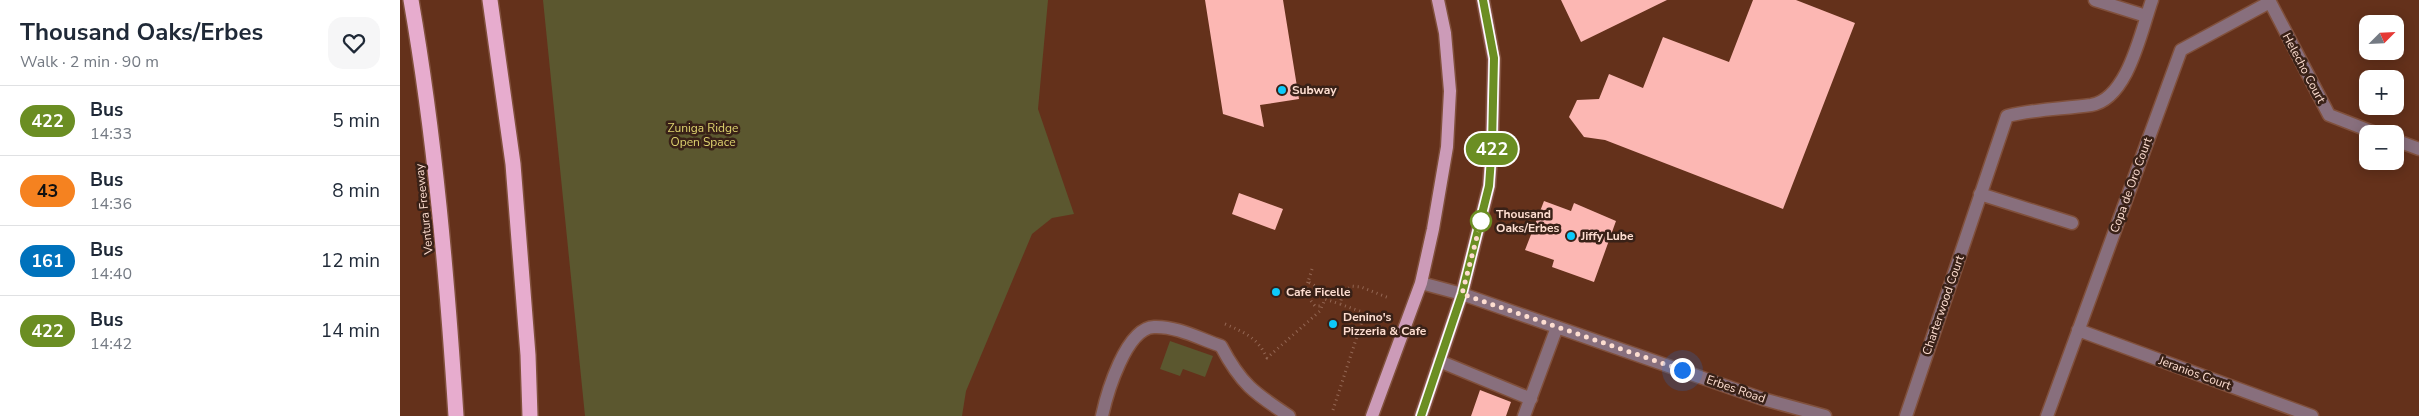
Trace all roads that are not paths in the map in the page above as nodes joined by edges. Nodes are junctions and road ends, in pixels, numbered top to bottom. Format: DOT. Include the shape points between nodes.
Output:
graph roads {
  1 [pos="411,0"];
  2 [pos="490,0"];
  3 [pos="1438,0"];
  4 [pos="1484,0"];
  5 [pos="2095,0"];
  6 [pos="2152,0"];
  7 [pos="2269,1"];
  8 [pos="2146,16"];
  9 [pos="2359,127"];
  10 [pos="2404,143"];
  11 [pos="2419,149"];
  12 [pos="1980,194"];
  13 [pos="2072,223"];
  14 [pos="1421,283"];
  15 [pos="1462,294"];
  16 [pos="1557,327"];
  17 [pos="2078,330"];
  18 [pos="1440,361"];
  19 [pos="1531,399"];
  20 [pos="456,416"];
  21 [pos="530,416"];
  22 [pos="1102,416"];
  23 [pos="1289,416"];
  24 [pos="1372,416"];
  25 [pos="1421,416"];
  26 [pos="1524,416"];
  27 [pos="1825,416"];
  28 [pos="1906,416"];
  29 [pos="2047,416"];
  30 [pos="2312,416"];
  1 -- 20 [label="highway, Ventura Freeway" via="434,160 447,281"];
  2 -- 21 [label="highway" via="513,164"];
  3 -- 14 [label="main road" via="1445,32 1450,91 1447,147"];
  4 -- 15 [label="main road" via="1494,58 1489,186"];
  5 -- 8 [label="street"];
  6 -- 8 [label="street, Charterwood Court"];
  7 -- 9 [label="street, Helecho Court" via="2329,116"];
  7 -- 17 [label="street, Copa de Oro Court" via="2181,50"];
  8 -- 12 [label="street, Charterwood Court" via="2124,78 2110,97 2093,104 2007,116"];
  10 -- 11 [label="street"];
  12 -- 13 [label="street"];
  12 -- 28 [label="street, Charterwood Court"];
  14 -- 15 [label="street, Erbes Road"];
  14 -- 24 [label="main road"];
  15 -- 16 [label="street, Erbes Road"];
  15 -- 18 [label="main road"];
  16 -- 19 [label="street"];
  16 -- 27 [label="street, Erbes Road" via="1762,399"];
  17 -- 29 [label="street, Copa de Oro Court"];
  17 -- 30 [label="street, Jeranios Court"];
  18 -- 19 [label="street"];
  18 -- 25 [label="main road"];
  19 -- 26 [label="street"];
  22 -- 23 [label="street" via="1127,347 1138,332 1152,327 1170,328 1221,346 1235,373 1253,392"];
}
